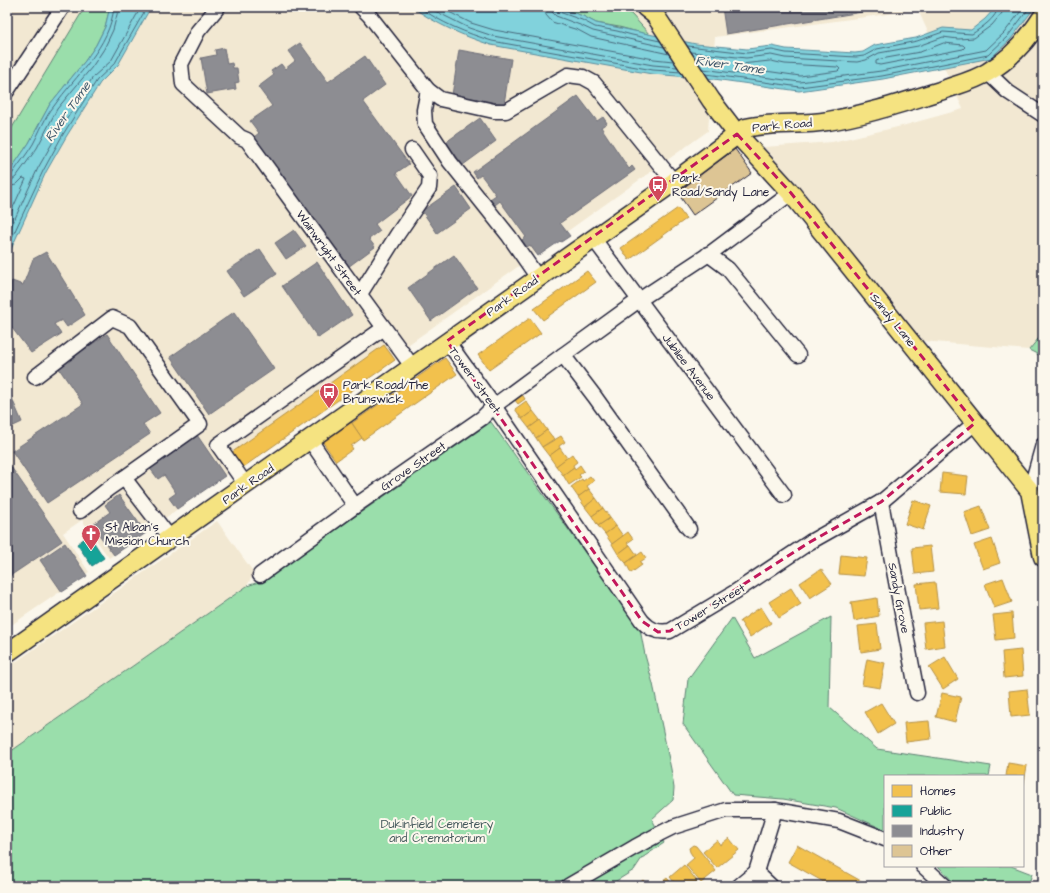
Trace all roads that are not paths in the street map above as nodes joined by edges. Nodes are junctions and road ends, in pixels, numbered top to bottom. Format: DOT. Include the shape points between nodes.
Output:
graph roads {
  1 [pos="61,7"];
  2 [pos="218,7"];
  3 [pos="361,7"];
  4 [pos="650,11"];
  5 [pos="1043,16"];
  6 [pos="988,73"];
  7 [pos="428,90"];
  8 [pos="7,91"];
  9 [pos="1043,115"];
  10 [pos="737,134"];
  11 [pos="412,150"];
  12 [pos="674,182"];
  13 [pos="791,193"];
  14 [pos="593,238"];
  15 [pos="708,254"];
  16 [pos="538,278"];
  17 [pos="360,294"];
  18 [pos="639,300"];
  19 [pos="384,328"];
  20 [pos="447,341"];
  21 [pos="563,355"];
  22 [pos="798,355"];
  23 [pos="412,366"];
  24 [pos="35,377"];
  25 [pos="494,406"];
  26 [pos="975,424"];
  27 [pos="310,440"];
  28 [pos="1043,445"];
  29 [pos="124,478"];
  30 [pos="246,485"];
  31 [pos="1030,491"];
  32 [pos="784,495"];
  33 [pos="881,502"];
  34 [pos="355,506"];
  35 [pos="80,511"];
  36 [pos="689,529"];
  37 [pos="170,538"];
  38 [pos="1043,557"];
  39 [pos="260,575"];
  40 [pos="8,650"];
  41 [pos="917,693"];
  42 [pos="775,810"];
  43 [pos="884,839"];
  44 [pos="924,867"];
  45 [pos="756,872"];
  46 [pos="568,886"];
  47 [pos="739,886"];
  48 [pos="771,886"];
  49 [pos="945,886"];
  1 -- 8 [label="street"];
  2 -- 17 [label="street, Wainwright Street" via="198,31 181,64 183,84 240,137 247,140"];
  3 -- 7 [label="street"];
  4 -- 10 [label="main road, Sandy Lane"];
  5 -- 6 [label="main road, Park Road" via="1024,42"];
  6 -- 9 [label="street" via="1008,92"];
  6 -- 10 [label="main road, Park Road" via="917,98 858,114 828,121 757,125"];
  7 -- 12 [label="street" via="440,99 494,111 506,111 568,75 583,77 594,83"];
  7 -- 16 [label="street" via="424,110 426,124 450,162 509,236"];
  10 -- 12 [label="main road, Park Road"];
  10 -- 13 [label="main road, Sandy Lane"];
  11 -- 17 [label="street" via="430,176 429,188"];
  12 -- 14 [label="main road, Park Road"];
  13 -- 15 [label="street, Grove Street"];
  13 -- 26 [label="main road, Sandy Lane"];
  14 -- 16 [label="main road, Park Road"];
  14 -- 18 [label="street, Jubilee Avenue"];
  15 -- 18 [label="street, Grove Street"];
  15 -- 22 [label="street" via="728,269"];
  16 -- 20 [label="main road, Park Road"];
  17 -- 19 [label="street, Wainwright Street"];
  18 -- 21 [label="street, Grove Street"];
  18 -- 32 [label="street, Jubilee Avenue"];
  19 -- 23 [label="street, Wainwright Street"];
  19 -- 30 [label="street" via="218,445"];
  20 -- 23 [label="main road, Park Road"];
  20 -- 25 [label="street, Tower Street"];
  21 -- 25 [label="street, Grove Street"];
  21 -- 36 [label="street"];
  23 -- 27 [label="main road, Park Road"];
  24 -- 29 [label="street" via="112,318 130,326 200,424"];
  25 -- 33 [label="street, Tower Street" via="642,621 658,632 670,631 810,542"];
  25 -- 34 [label="street, Grove Street" via="482,418"];
  26 -- 31 [label="main road, Sandy Lane"];
  26 -- 33 [label="street, Tower Street"];
  27 -- 30 [label="main road, Park Road"];
  27 -- 34 [label="street"];
  28 -- 31 [label="street"];
  29 -- 35 [label="street"];
  29 -- 37 [label="street"];
  30 -- 37 [label="main road, Park Road"];
  31 -- 38 [label="main road, Sandy Lane"];
  33 -- 41 [label="street, Sandy Grove"];
  34 -- 39 [label="street, Grove Street"];
  37 -- 40 [label="main road, Park Road"];
  42 -- 43 [label="street" via="839,821"];
  42 -- 45 [label="street"];
  42 -- 46 [label="street" via="726,810 673,827"];
  44 -- 49 [label="street"];
  45 -- 47 [label="street"];
  45 -- 48 [label="street"];
}
